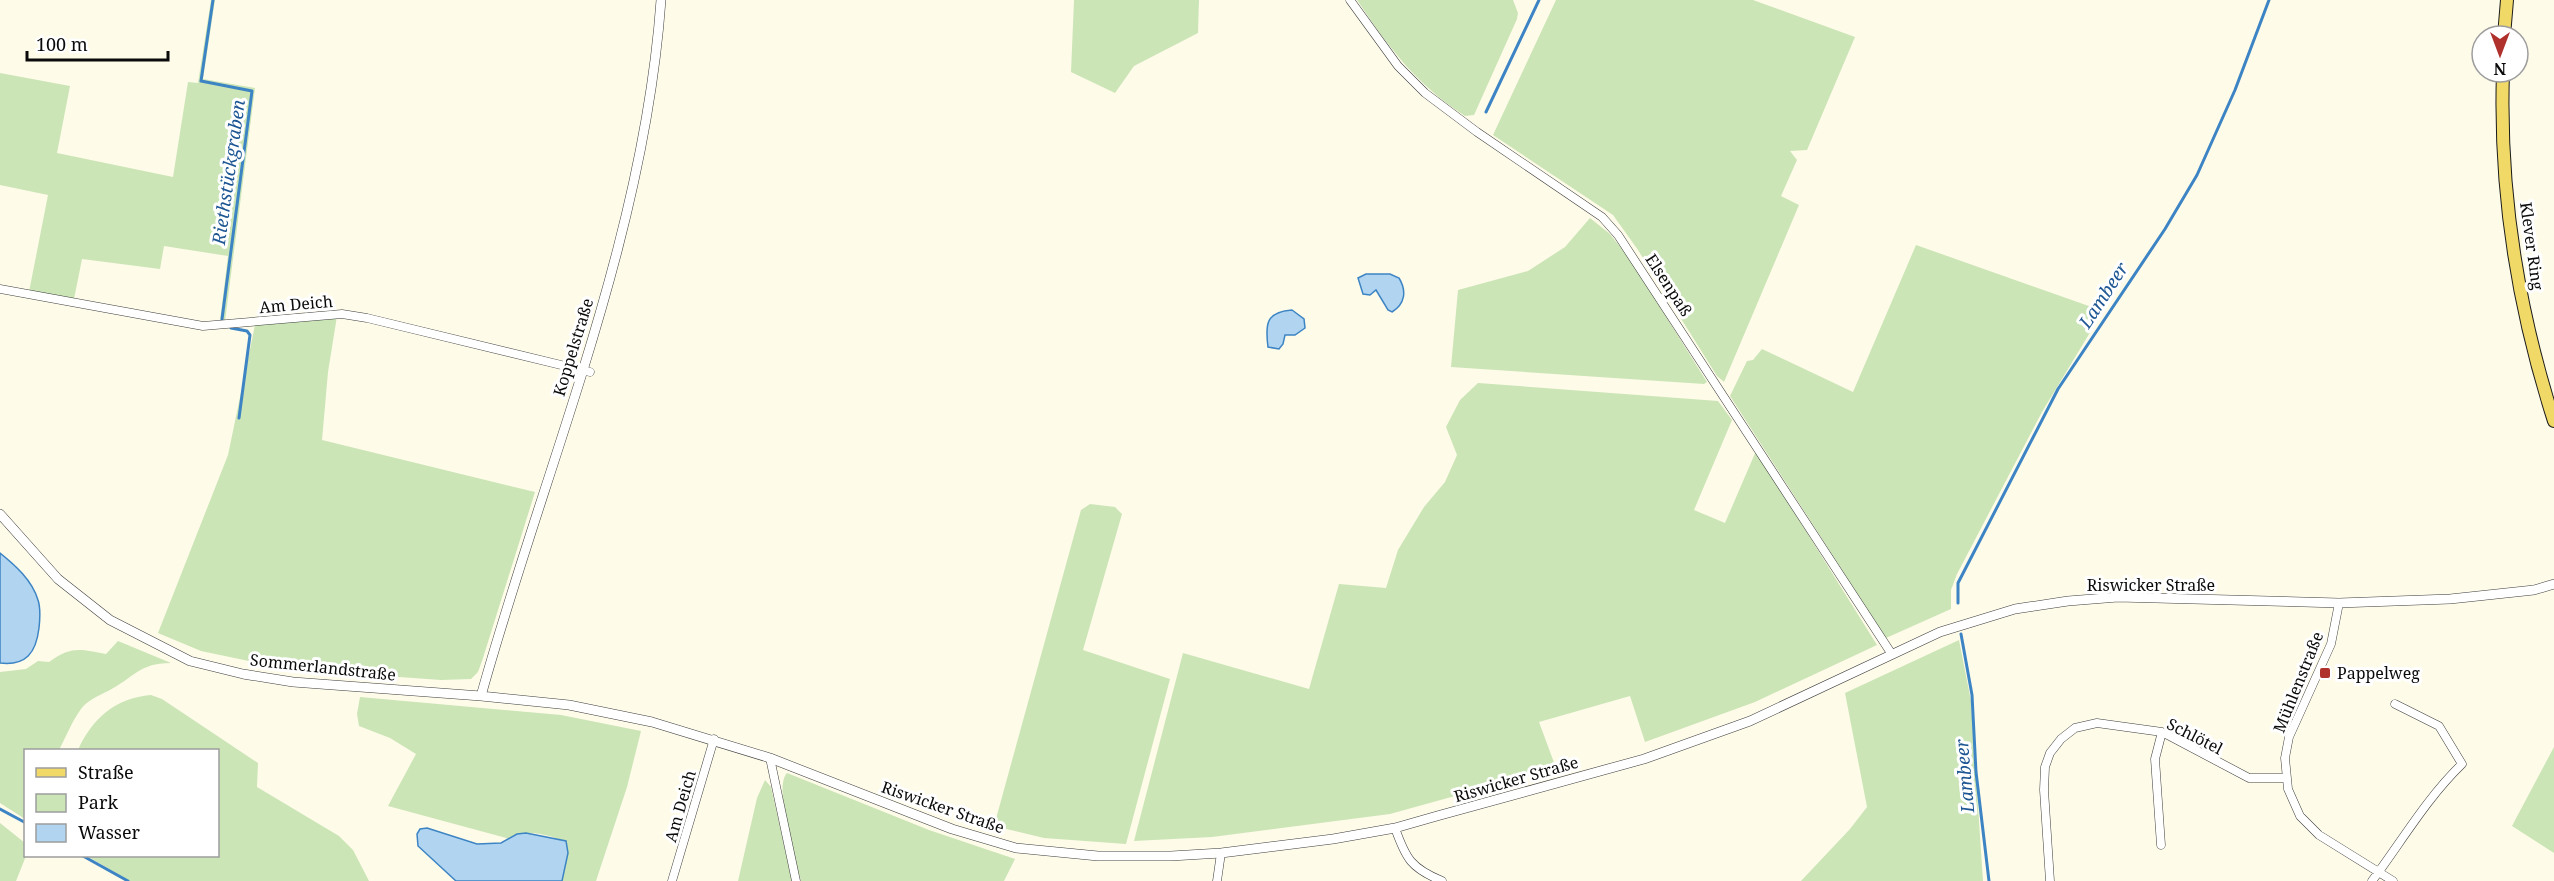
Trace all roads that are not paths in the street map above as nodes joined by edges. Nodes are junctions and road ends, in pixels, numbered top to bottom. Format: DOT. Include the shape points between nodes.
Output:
graph roads {
  1 [pos="661,0"];
  2 [pos="1350,0"];
  3 [pos="2507,0"];
  4 [pos="2505,24"];
  5 [pos="2503,84"];
  6 [pos="0,289"];
  7 [pos="586,371"];
  8 [pos="2554,421"];
  9 [pos="0,514"];
  10 [pos="2554,584"];
  11 [pos="2339,603"];
  12 [pos="1891,653"];
  13 [pos="481,696"];
  14 [pos="2395,704"];
  15 [pos="2162,732"];
  16 [pos="714,739"];
  17 [pos="770,758"];
  18 [pos="2286,778"];
  19 [pos="1395,828"];
  20 [pos="2161,845"];
  21 [pos="1221,853"];
  22 [pos="2379,872"];
  23 [pos="672,881"];
  24 [pos="796,881"];
  25 [pos="1217,881"];
  26 [pos="1442,881"];
  27 [pos="2050,881"];
  28 [pos="2372,881"];
  29 [pos="2393,881"];
  1 -- 7 [label="street, Koppelstraße" via="652,78 626,217"];
  2 -- 12 [label="street, Elsenpaß" via="1398,66 1425,93 1602,217 1618,234"];
  3 -- 4 [label="main road"];
  5 -- 8 [label="main road, Klever Ring" via="2503,143 2517,270 2535,359"];
  6 -- 7 [label="street, Am Deich" via="203,326 342,314"];
  7 -- 13 [label="street, Koppelstraße"];
  9 -- 13 [label="street, Sommerlandstraße" via="58,579 110,620 190,661 293,682"];
  10 -- 11 [label="street, Riswicker Straße" via="2534,590 2450,599"];
  11 -- 12 [label="street, Riswicker Straße" via="2118,597 2068,601 2015,609 1940,632"];
  11 -- 18 [label="street, Mühlenstraße" via="2331,644 2289,737"];
  12 -- 19 [label="street, Riswicker Straße" via="1750,721 1644,759"];
  13 -- 16 [label="street, Riswicker Straße" via="568,705"];
  14 -- 22 [label="street" via="2439,726 2462,764 2440,785"];
  15 -- 18 [label="street, Schlötel" via="2249,778"];
  15 -- 20 [label="street" via="2155,759"];
  15 -- 27 [label="street, Schlötel" via="2097,723 2075,728 2050,753 2044,790"];
  16 -- 17 [label="street, Riswicker Straße"];
  16 -- 23 [label="street, Am Deich"];
  17 -- 21 [label="street, Riswicker Straße" via="952,829 1016,848 1098,856"];
  17 -- 24 [label="street"];
  18 -- 22 [label="street, Mühlenstraße" via="2300,816 2319,835"];
  19 -- 21 [label="street, Riswicker Straße"];
  19 -- 26 [label="street" via="1412,864"];
  21 -- 25 [label="street"];
  22 -- 28 [label="street"];
  22 -- 29 [label="street, Mühlenstraße"];
}
